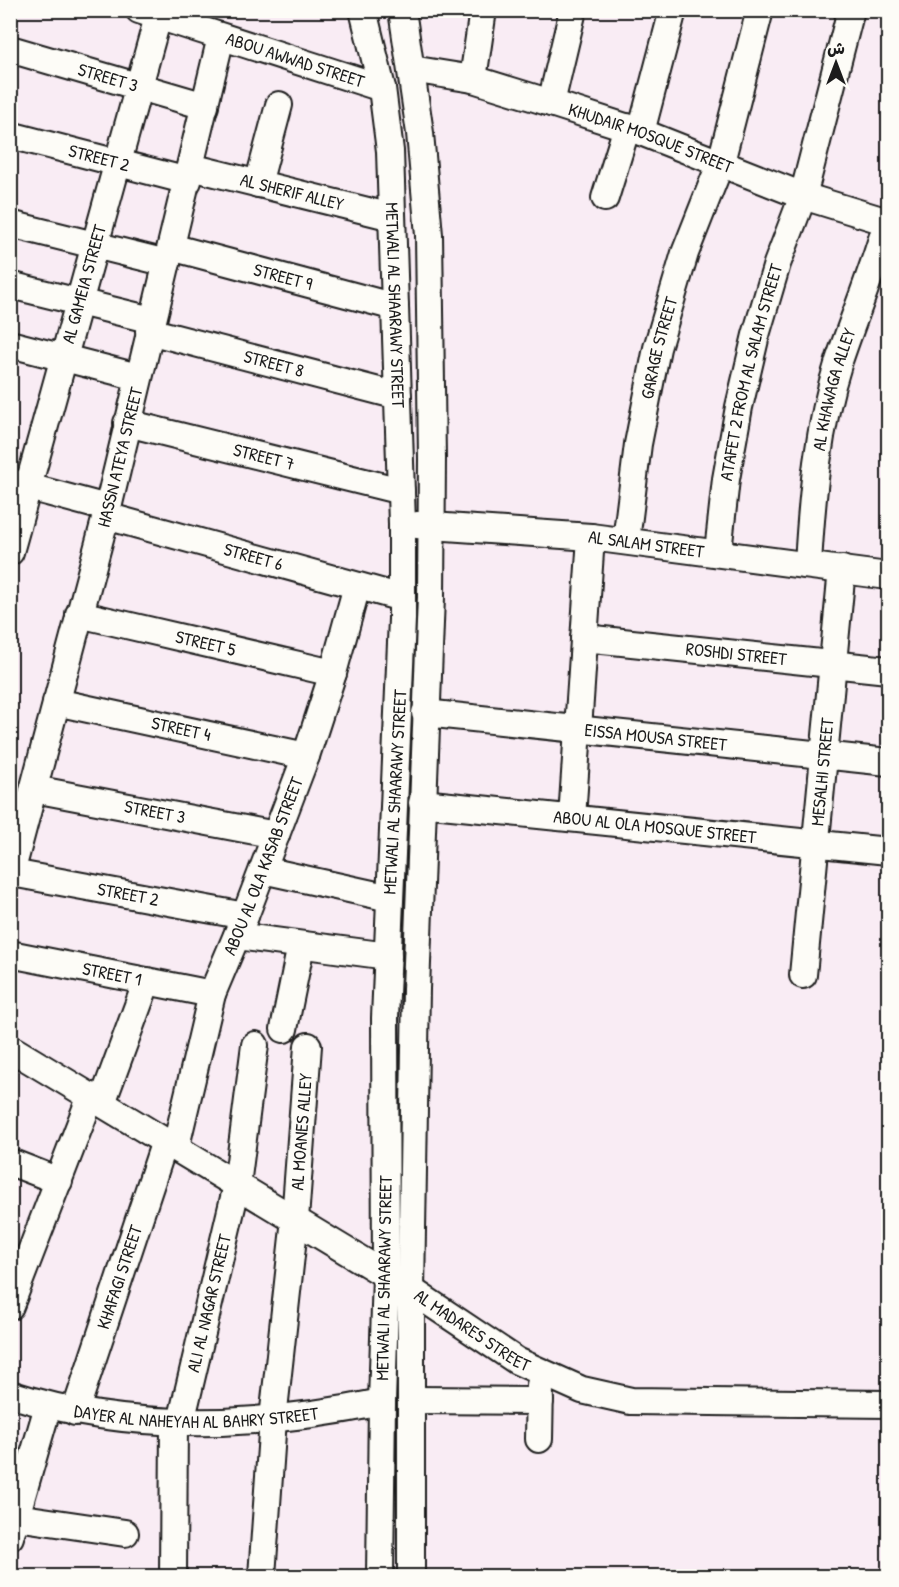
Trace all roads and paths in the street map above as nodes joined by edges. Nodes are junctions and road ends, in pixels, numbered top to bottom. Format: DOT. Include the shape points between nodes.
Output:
graph roads {
  1 [pos="363,10"];
  2 [pos="402,10"];
  3 [pos="483,10"];
  4 [pos="573,10"];
  5 [pos="673,10"];
  6 [pos="760,10"];
  7 [pos="851,10"];
  8 [pos="148,14"];
  9 [pos="221,37"];
  10 [pos="10,49"];
  11 [pos="411,69"];
  12 [pos="473,79"];
  13 [pos="140,87"];
  14 [pos="382,88"];
  15 [pos="551,103"];
  16 [pos="279,105"];
  17 [pos="205,106"];
  18 [pos="634,130"];
  19 [pos="10,135"];
  20 [pos="721,162"];
  21 [pos="118,163"];
  22 [pos="189,174"];
  23 [pos="258,184"];
  24 [pos="803,196"];
  25 [pos="605,198"];
  26 [pos="392,217"];
  27 [pos="888,221"];
  28 [pos="10,224"];
  29 [pos="95,245"];
  30 [pos="169,255"];
  31 [pos="10,285"];
  32 [pos="79,302"];
  33 [pos="395,307"];
  34 [pos="151,325"];
  35 [pos="10,344"];
  36 [pos="64,357"];
  37 [pos="138,377"];
  38 [pos="398,396"];
  39 [pos="127,423"];
  40 [pos="20,484"];
  41 [pos="401,491"];
  42 [pos="107,512"];
  43 [pos="402,524"];
  44 [pos="432,525"];
  45 [pos="591,537"];
  46 [pos="626,541"];
  47 [pos="10,552"];
  48 [pos="718,552"];
  49 [pos="808,564"];
  50 [pos="842,569"];
  51 [pos="888,576"];
  52 [pos="357,586"];
  53 [pos="402,598"];
  54 [pos="79,614"];
  55 [pos="584,638"];
  56 [pos="833,664"];
  57 [pos="888,670"];
  58 [pos="333,673"];
  59 [pos="56,702"];
  60 [pos="425,713"];
  61 [pos="578,728"];
  62 [pos="824,755"];
  63 [pos="306,756"];
  64 [pos="888,762"];
  65 [pos="33,789"];
  66 [pos="422,803"];
  67 [pos="572,818"];
  68 [pos="276,835"];
  69 [pos="816,843"];
  70 [pos="888,850"];
  71 [pos="263,870"];
  72 [pos="11,875"];
  73 [pos="390,898"];
  74 [pos="241,926"];
  75 [pos="302,945"];
  76 [pos="10,954"];
  77 [pos="388,956"];
  78 [pos="802,975"];
  79 [pos="147,981"];
  80 [pos="212,994"];
  81 [pos="284,1029"];
  82 [pos="255,1045"];
  83 [pos="308,1046"];
  84 [pos="10,1048"];
  85 [pos="97,1099"];
  86 [pos="170,1144"];
  87 [pos="10,1162"];
  88 [pos="59,1181"];
  89 [pos="237,1185"];
  90 [pos="295,1219"];
  91 [pos="18,1262"];
  92 [pos="386,1275"];
  93 [pos="411,1290"];
  94 [pos="10,1306"];
  95 [pos="540,1372"];
  96 [pos="10,1394"];
  97 [pos="412,1400"];
  98 [pos="540,1401"];
  99 [pos="382,1402"];
  100 [pos="888,1404"];
  101 [pos="48,1406"];
  102 [pos="75,1412"];
  103 [pos="273,1419"];
  104 [pos="178,1422"];
  105 [pos="539,1439"];
  106 [pos="19,1473"];
  107 [pos="13,1527"];
  108 [pos="125,1533"];
  109 [pos="173,1576"];
  110 [pos="262,1576"];
  111 [pos="380,1576"];
  112 [pos="411,1576"];
  1 -- 14 [label="street, METWALI AL SHAARAWY STREET"];
  2 -- 11 [label="street, METWALI AL SHAARAWY STREET"];
  3 -- 12 [label="street"];
  4 -- 15 [label="street"];
  5 -- 18 [label="street"];
  6 -- 20 [label="street, GARAGE STREET"];
  7 -- 24 [label="street, ATAFET 2 FROM AL SALAM STREET"];
  8 -- 9 [label="street, ABOU AWWAD STREET"];
  8 -- 13 [label="street, AL GAMEIA STREET"];
  9 -- 14 [label="street, ABOU AWWAD STREET"];
  9 -- 17 [label="street, HASSN ATEYA STREET"];
  10 -- 13 [label="street, STREET 3"];
  11 -- 12 [label="street, KHUDAIR MOSQUE STREET"];
  11 -- 44 [label="street, METWALI AL SHAARAWY STREET" via="429,235"];
  12 -- 15 [label="street, KHUDAIR MOSQUE STREET"];
  13 -- 17 [label="street, STREET 3"];
  13 -- 21 [label="street, AL GAMEIA STREET"];
  14 -- 26 [label="street, METWALI AL SHAARAWY STREET" via="390,151"];
  15 -- 18 [label="street, KHUDAIR MOSQUE STREET"];
  16 -- 23 [label="street"];
  17 -- 22 [label="street, HASSN ATEYA STREET"];
  18 -- 20 [label="street, KHUDAIR MOSQUE STREET"];
  18 -- 25 [label="street"];
  19 -- 21 [label="street, STREET 2"];
  20 -- 24 [label="street, KHUDAIR MOSQUE STREET"];
  20 -- 46 [label="street, GARAGE STREET" via="685,253 657,348 638,444"];
  21 -- 22 [label="street, STREET 2"];
  21 -- 29 [label="street, AL GAMEIA STREET"];
  22 -- 23 [label="street, AL SHERIF ALLEY"];
  22 -- 30 [label="street, HASSN ATEYA STREET"];
  23 -- 26 [label="street, AL SHERIF ALLEY"];
  24 -- 27 [label="street, KHUDAIR MOSQUE STREET"];
  24 -- 48 [label="street, ATAFET 2 FROM AL SALAM STREET" via="777,264 738,406"];
  26 -- 33 [label="street, METWALI AL SHAARAWY STREET"];
  27 -- 49 [label="street, AL KHAWAGA ALLEY" via="838,363 822,429 812,496"];
  28 -- 29 [label="street, STREET 9"];
  29 -- 30 [label="street, STREET 9"];
  29 -- 32 [label="street, AL GAMEIA STREET"];
  30 -- 33 [label="street, STREET 9"];
  30 -- 34 [label="street, HASSN ATEYA STREET"];
  31 -- 32 [label="street, STREET 8"];
  32 -- 34 [label="street, STREET 8"];
  32 -- 36 [label="street, AL GAMEIA STREET"];
  33 -- 38 [label="street, METWALI AL SHAARAWY STREET"];
  34 -- 37 [label="street, HASSN ATEYA STREET"];
  34 -- 38 [label="street, STREET 8"];
  35 -- 36 [label="street"];
  36 -- 37 [label="street"];
  36 -- 40 [label="street, AL GAMEIA STREET"];
  37 -- 39 [label="street, HASSN ATEYA STREET"];
  38 -- 41 [label="street, METWALI AL SHAARAWY STREET"];
  39 -- 41 [label="street, STREET 7"];
  39 -- 42 [label="street, HASSN ATEYA STREET"];
  40 -- 42 [label="street, STREET 6"];
  40 -- 47 [label="street, AL GAMEIA STREET"];
  41 -- 43 [label="street, METWALI AL SHAARAWY STREET"];
  42 -- 52 [label="street, STREET 6"];
  42 -- 54 [label="street, HASSN ATEYA STREET"];
  43 -- 44 [label="street, AL SALAM STREET"];
  43 -- 53 [label="street, METWALI AL SHAARAWY STREET"];
  44 -- 45 [label="street, AL SALAM STREET"];
  44 -- 60 [label="street, METWALI AL SHAARAWY STREET"];
  45 -- 46 [label="street, AL SALAM STREET"];
  45 -- 55 [label="street"];
  46 -- 48 [label="street, AL SALAM STREET"];
  48 -- 49 [label="street, AL SALAM STREET"];
  49 -- 50 [label="street, AL SALAM STREET"];
  50 -- 51 [label="street, AL SALAM STREET"];
  50 -- 56 [label="street, MESALHI STREET"];
  52 -- 53 [label="street, STREET 6"];
  52 -- 58 [label="street, ABOU AL OLA KASAB STREET"];
  53 -- 73 [label="street, METWALI AL SHAARAWY STREET"];
  54 -- 58 [label="street, STREET 5"];
  54 -- 59 [label="street, HASSN ATEYA STREET"];
  55 -- 56 [label="street, ROSHDI STREET"];
  55 -- 61 [label="street"];
  56 -- 57 [label="street, ROSHDI STREET"];
  56 -- 62 [label="street, MESALHI STREET"];
  58 -- 63 [label="street, ABOU AL OLA KASAB STREET"];
  59 -- 63 [label="street, STREET 4"];
  59 -- 65 [label="street, HASSN ATEYA STREET"];
  60 -- 61 [label="street, EISSA MOUSA STREET"];
  60 -- 66 [label="street, METWALI AL SHAARAWY STREET"];
  61 -- 62 [label="street, EISSA MOUSA STREET"];
  61 -- 67 [label="street"];
  62 -- 64 [label="street, EISSA MOUSA STREET"];
  62 -- 69 [label="street, MESALHI STREET"];
  63 -- 68 [label="street, ABOU AL OLA KASAB STREET"];
  65 -- 68 [label="street, STREET 3"];
  65 -- 72 [label="street, HASSN ATEYA STREET"];
  66 -- 67 [label="street, ABOU AL OLA MOSQUE STREET"];
  66 -- 93 [label="street, METWALI AL SHAARAWY STREET"];
  67 -- 69 [label="street, ABOU AL OLA MOSQUE STREET"];
  68 -- 71 [label="street, ABOU AL OLA KASAB STREET"];
  69 -- 70 [label="street, ABOU AL OLA MOSQUE STREET"];
  69 -- 78 [label="street, MESALHI STREET"];
  71 -- 73 [label="street"];
  71 -- 74 [label="street, ABOU AL OLA KASAB STREET"];
  72 -- 74 [label="street, STREET 2"];
  73 -- 77 [label="street, METWALI AL SHAARAWY STREET"];
  74 -- 75 [label="street, STREET 2"];
  74 -- 80 [label="street, ABOU AL OLA KASAB STREET"];
  75 -- 77 [label="street, STREET 2"];
  75 -- 81 [label="street"];
  76 -- 79 [label="street, STREET 1"];
  77 -- 92 [label="street, METWALI AL SHAARAWY STREET"];
  79 -- 80 [label="street, STREET 1"];
  79 -- 85 [label="street"];
  80 -- 86 [label="street, ABOU AL OLA KASAB STREET"];
  82 -- 89 [label="street, ALI AL NAGAR STREET"];
  83 -- 90 [label="street, AL MOANES ALLEY"];
  84 -- 85 [label="street, AL MADARES STREET"];
  85 -- 86 [label="street, AL MADARES STREET"];
  85 -- 88 [label="street"];
  86 -- 89 [label="street, AL MADARES STREET"];
  86 -- 102 [label="street, KHAFAGI STREET"];
  87 -- 88 [label="street"];
  88 -- 91 [label="street"];
  89 -- 90 [label="street, AL MADARES STREET"];
  89 -- 104 [label="street, ALI AL NAGAR STREET"];
  90 -- 92 [label="street, AL MADARES STREET"];
  90 -- 103 [label="street, AL MOANES ALLEY"];
  91 -- 94 [label="street"];
  92 -- 93 [label="street, AL MADARES STREET"];
  92 -- 99 [label="street, METWALI AL SHAARAWY STREET"];
  93 -- 95 [label="street, AL MADARES STREET"];
  93 -- 97 [label="street, METWALI AL SHAARAWY STREET"];
  95 -- 98 [label="street"];
  95 -- 100 [label="street, AL MADARES STREET" via="582,1390 631,1401"];
  96 -- 101 [label="street, DAYER AL NAHEYAH AL BAHRY STREET"];
  97 -- 98 [label="street"];
  97 -- 112 [label="street, METWALI AL SHAARAWY STREET"];
  98 -- 105 [label="street"];
  99 -- 103 [label="street, DAYER AL NAHEYAH AL BAHRY STREET" via="327,1414"];
  99 -- 111 [label="street, METWALI AL SHAARAWY STREET"];
  101 -- 102 [label="street, DAYER AL NAHEYAH AL BAHRY STREET"];
  101 -- 106 [label="street"];
  102 -- 104 [label="street, DAYER AL NAHEYAH AL BAHRY STREET"];
  103 -- 104 [label="street, DAYER AL NAHEYAH AL BAHRY STREET"];
  103 -- 110 [label="street, AL MOANES ALLEY"];
  104 -- 109 [label="street, ALI AL NAGAR STREET"];
  106 -- 107 [label="street"];
  107 -- 108 [label="street"];
}
